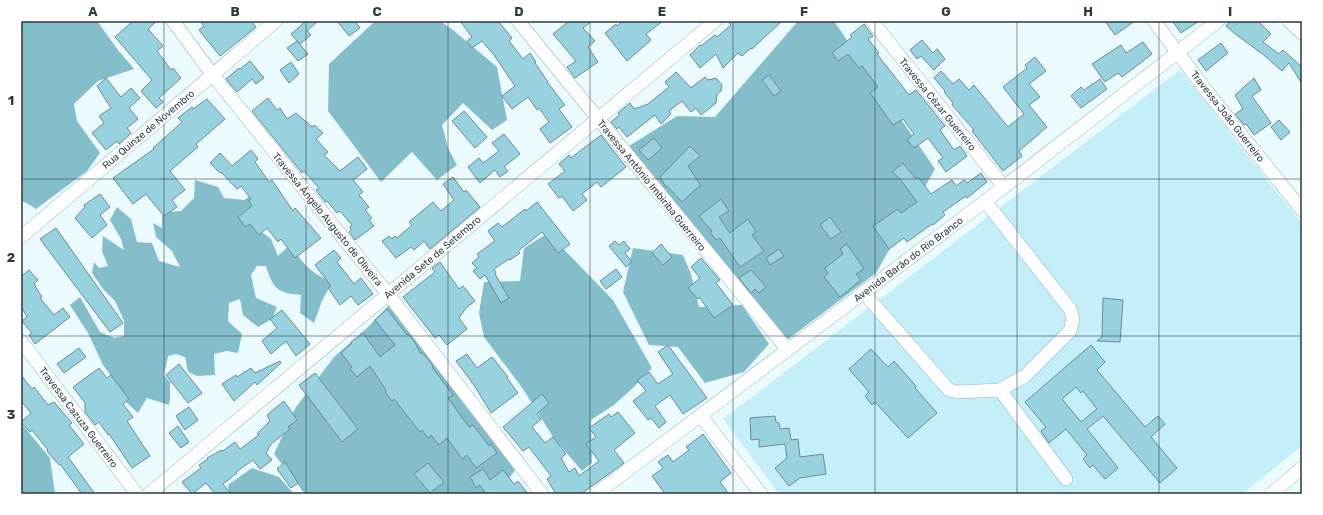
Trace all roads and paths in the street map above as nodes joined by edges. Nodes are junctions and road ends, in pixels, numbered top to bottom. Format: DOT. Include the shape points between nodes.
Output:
graph roads {
  1 [pos="173,21"];
  2 [pos="276,21"];
  3 [pos="518,21"];
  4 [pos="716,21"];
  5 [pos="872,21"];
  6 [pos="1154,21"];
  7 [pos="1218,21"];
  8 [pos="1289,21"];
  9 [pos="1302,33"];
  10 [pos="1178,52"];
  11 [pos="212,74"];
  12 [pos="598,120"];
  13 [pos="1004,187"];
  14 [pos="986,200"];
  15 [pos="1302,210"];
  16 [pos="21,237"];
  17 [pos="863,292"];
  18 [pos="388,294"];
  19 [pos="21,341"];
  20 [pos="787,349"];
  21 [pos="1000,390"];
  22 [pos="701,416"];
  23 [pos="1302,468"];
  24 [pos="1066,479"];
  25 [pos="137,494"];
  26 [pos="148,494"];
  27 [pos="542,494"];
  28 [pos="596,494"];
  29 [pos="761,494"];
  30 [pos="1271,494"];
  1 -- 11 [label="street, Travessa Ângelo Augusto de Oliveira"];
  2 -- 11 [label="street, Rua Quinze de Novembro"];
  3 -- 12 [label="street, Travessa Antônio Imbiriba Guerreiro"];
  4 -- 12 [label="street, Avenida Sete de Setembro"];
  5 -- 13 [label="street, Travessa Cézar Guerreiro"];
  6 -- 10 [label="street, Travessa João Guerreiro"];
  7 -- 10 [label="street, Avenida Barão do Rio Branco"];
  8 -- 9 [label="street"];
  10 -- 13 [label="street, Avenida Barão do Rio Branco"];
  10 -- 15 [label="street, Travessa João Guerreiro" via="1208,94"];
  11 -- 16 [label="street, Rua Quinze de Novembro"];
  11 -- 18 [label="street, Travessa Ângelo Augusto de Oliveira"];
  12 -- 18 [label="street, Avenida Sete de Setembro"];
  12 -- 20 [label="street, Travessa Antônio Imbiriba Guerreiro"];
  13 -- 14 [label="street, Avenida Barão do Rio Branco"];
  14 -- 17 [label="street, Avenida Barão do Rio Branco"];
  14 -- 21 [label="street" via="1070,309 1073,319 1070,331 1034,369"];
  17 -- 20 [label="street, Avenida Barão do Rio Branco"];
  17 -- 21 [label="street" via="949,390"];
  18 -- 26 [label="street, Avenida Sete de Setembro"];
  18 -- 27 [label="street, Travessa Ângelo Augusto de Oliveira"];
  19 -- 25 [label="street, Travessa Cazuza Guerreiro"];
  20 -- 22 [label="street, Avenida Barão do Rio Branco"];
  21 -- 24 [label="street"];
  22 -- 28 [label="street, Avenida Barão do Rio Branco"];
  22 -- 29 [label="street"];
  23 -- 30 [label="street"];
}
